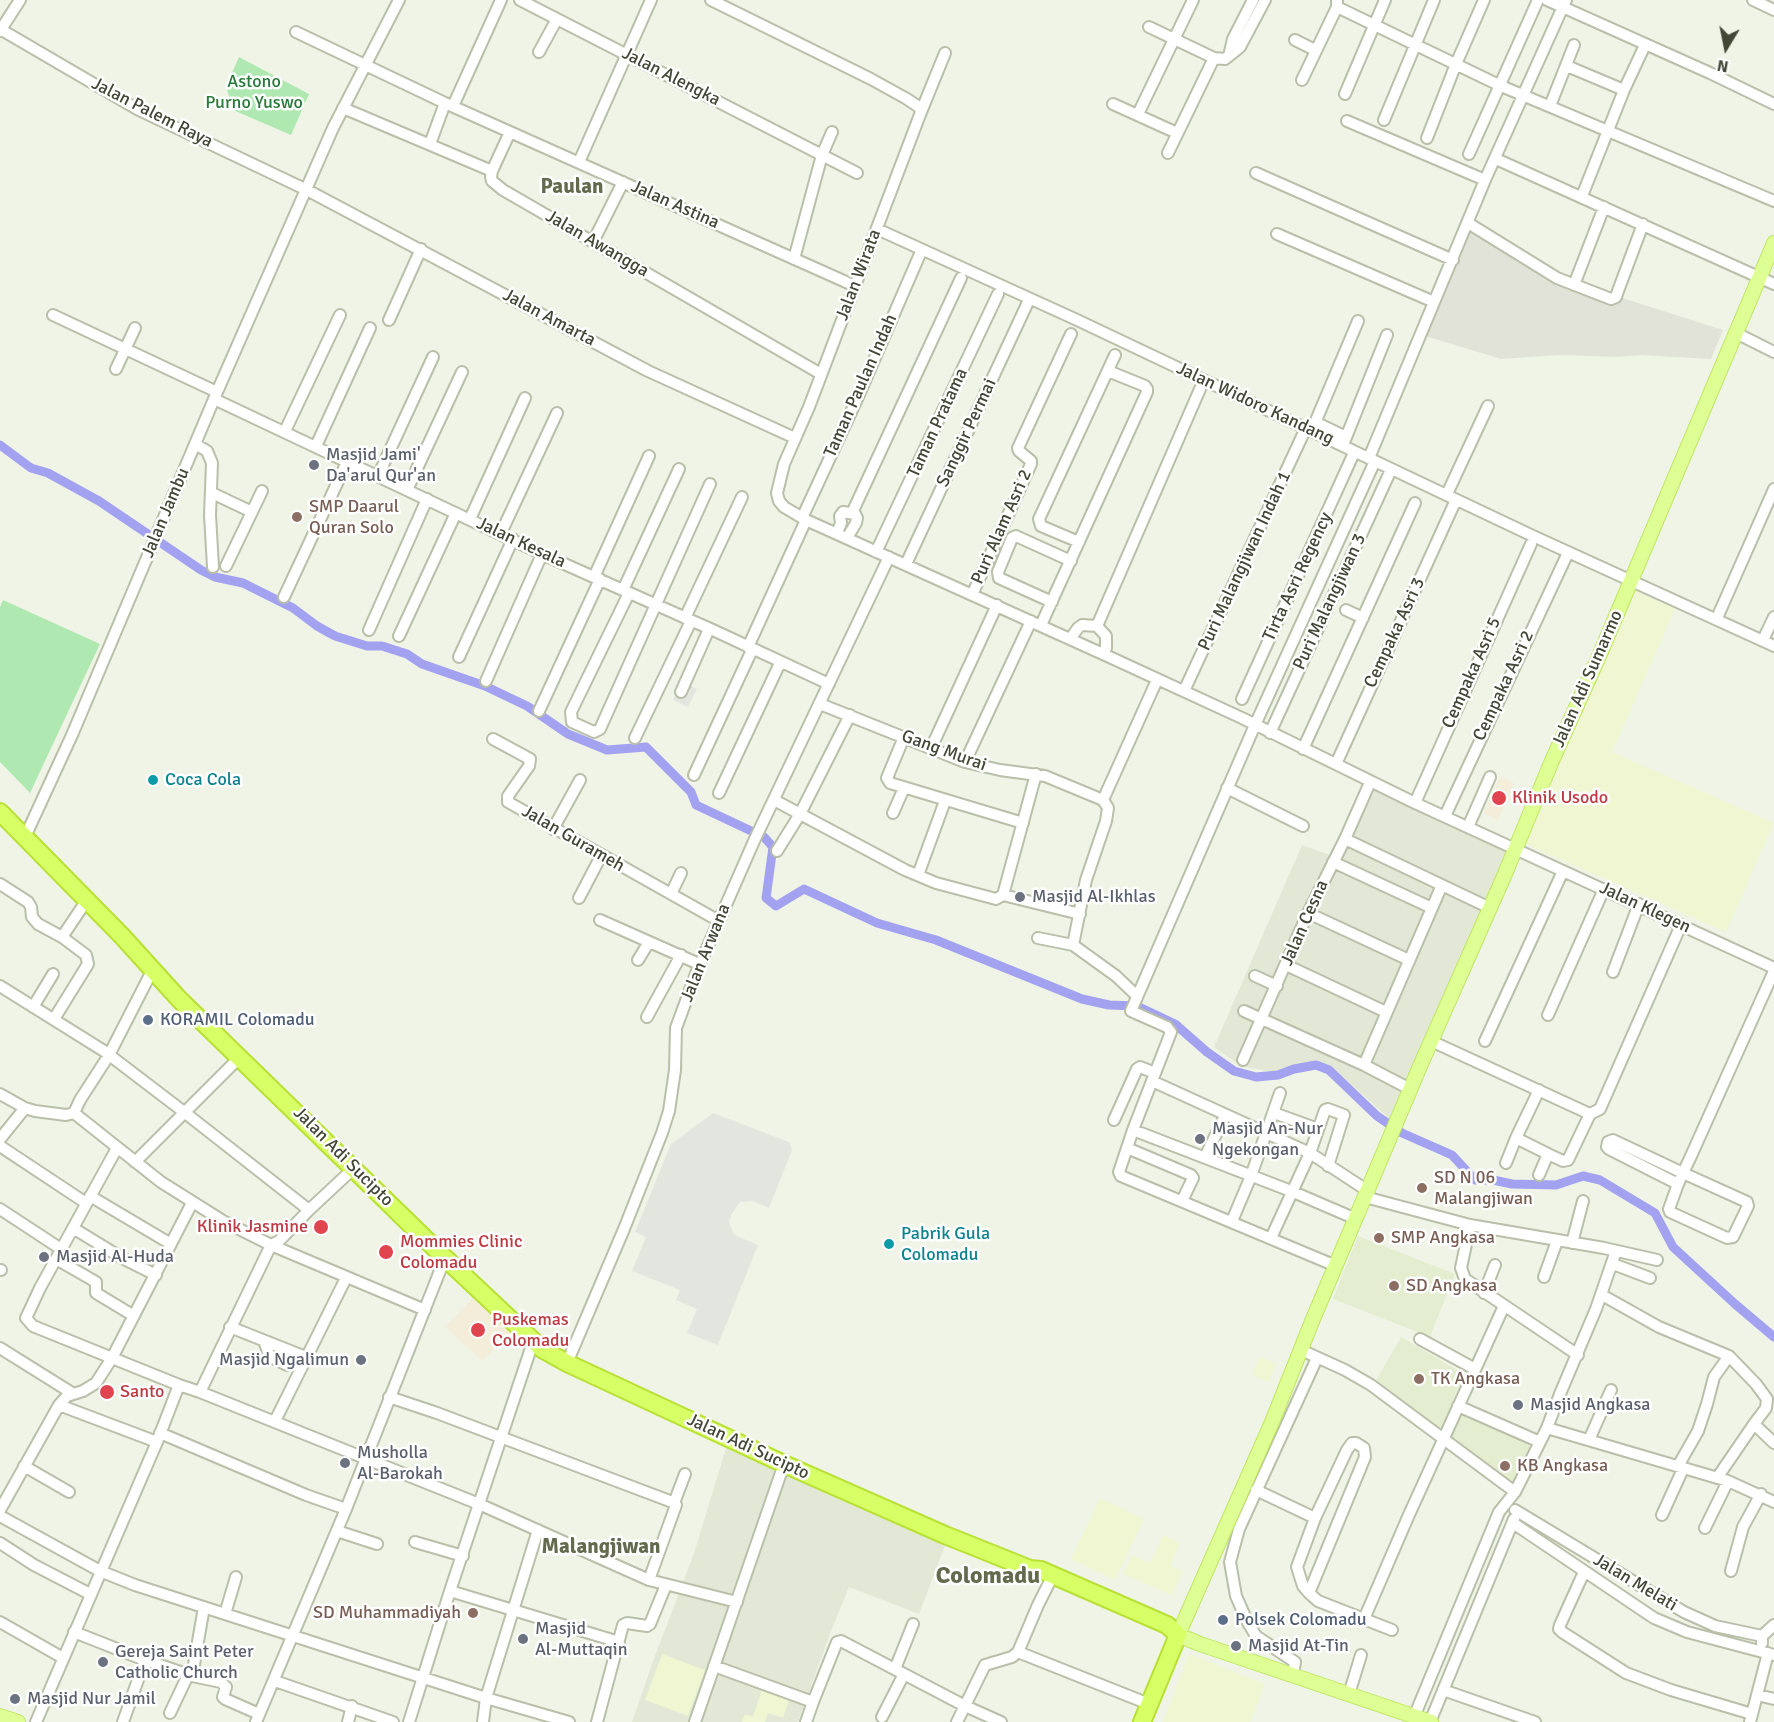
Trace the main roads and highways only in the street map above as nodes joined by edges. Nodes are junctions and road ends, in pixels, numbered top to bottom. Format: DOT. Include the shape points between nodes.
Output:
graph roads {
  1 [pos="1774,243"];
  2 [pos="0,812"];
  3 [pos="1030,1569"];
  4 [pos="1178,1635"];
  5 [pos="1142,1722"];
  6 [pos="1431,1722"];
  1 -- 4 [label="main road, Jalan Adi Sumarmo"];
  2 -- 3 [label="highway, Jalan Adi Sucipto" via="179,999 533,1342 567,1363 784,1464"];
  3 -- 4 [label="highway, Jalan Adi Sucipto" via="1041,1570 1167,1625"];
  3 -- 4 [label="highway, Jalan Adi Sucipto" via="1037,1578 1164,1634"];
  4 -- 5 [label="highway"];
  4 -- 6 [label="main road, Jalan Adi Sucipto"];
}
